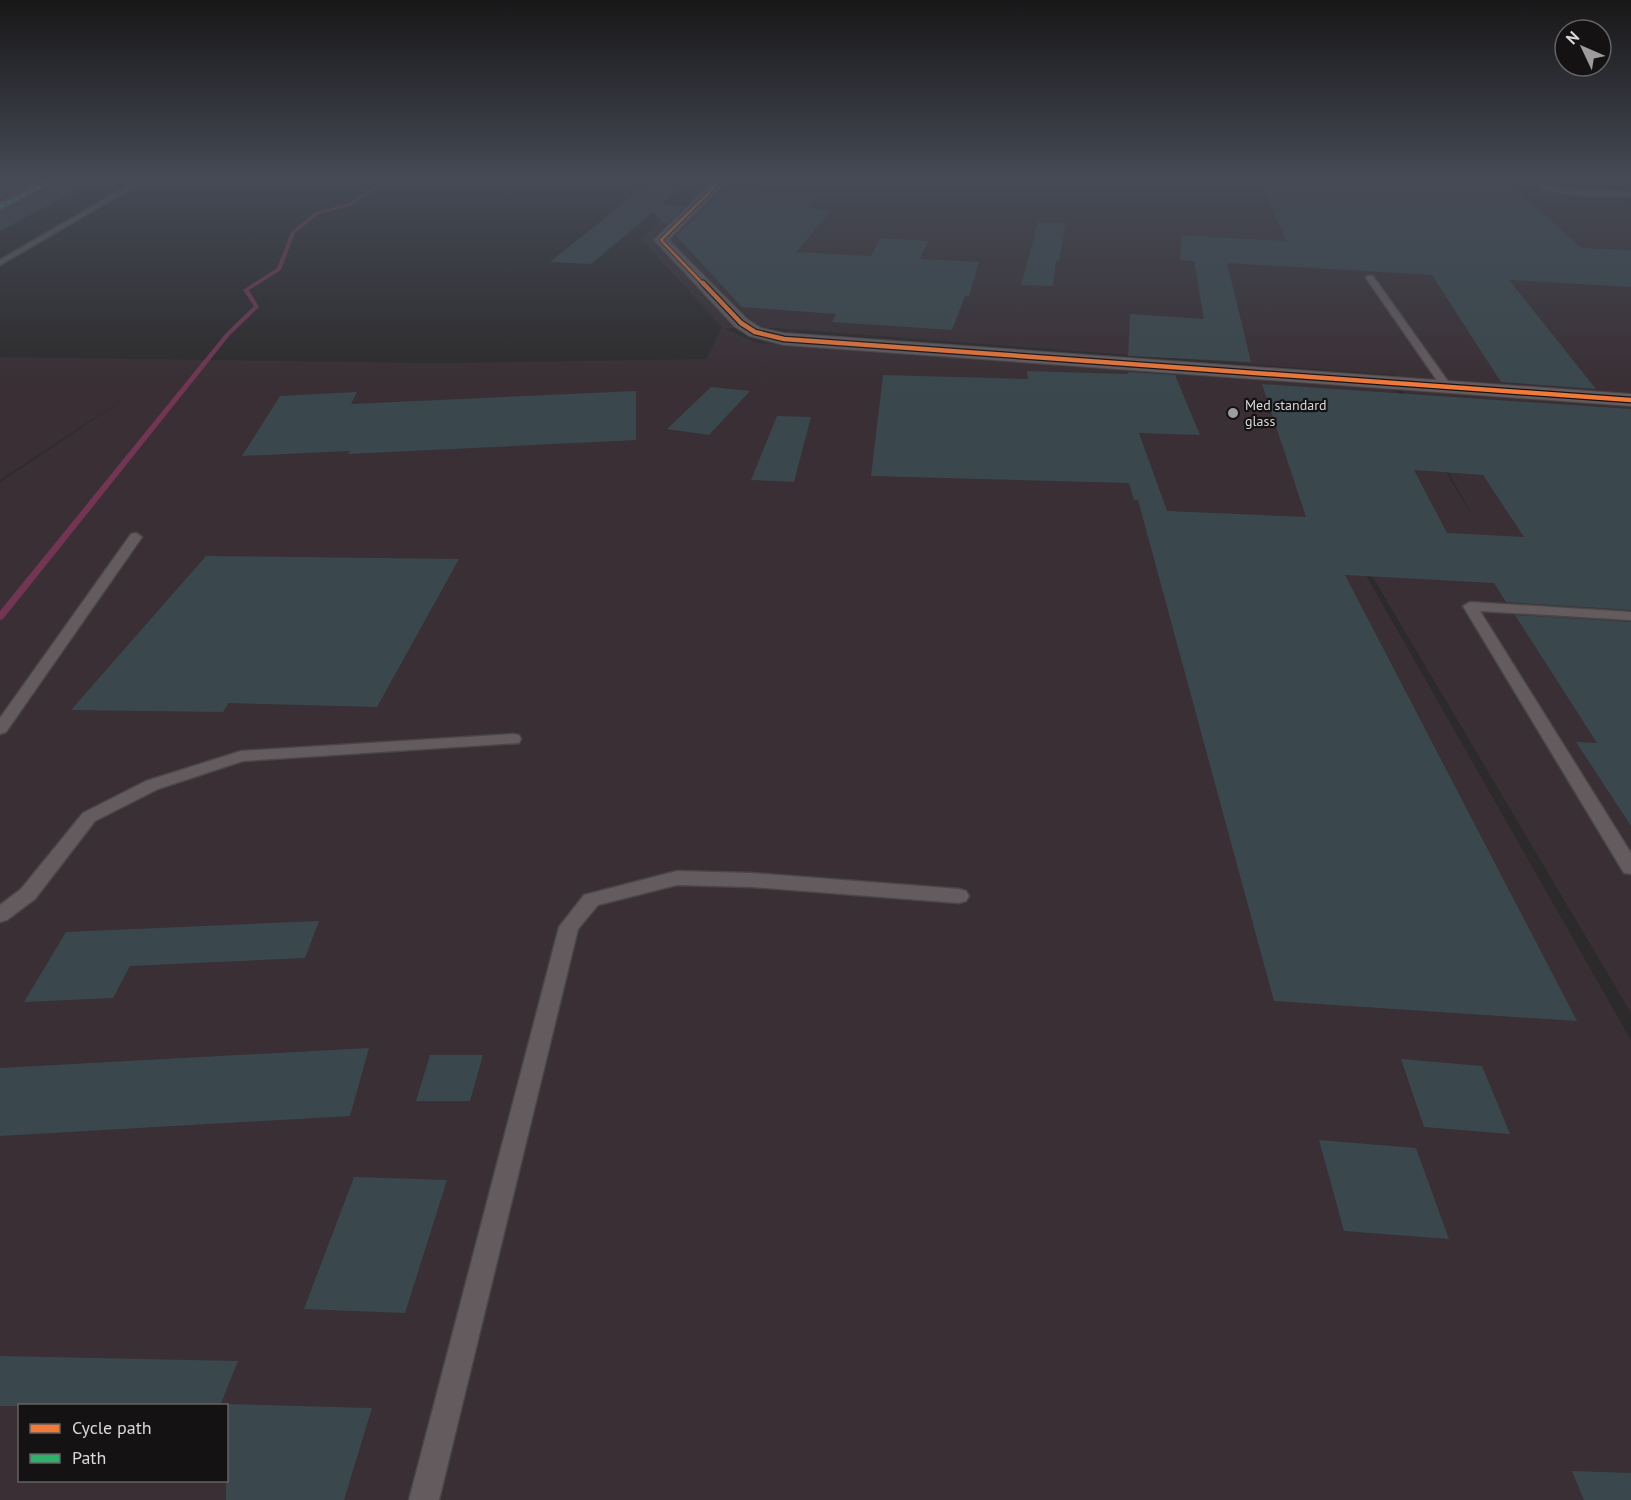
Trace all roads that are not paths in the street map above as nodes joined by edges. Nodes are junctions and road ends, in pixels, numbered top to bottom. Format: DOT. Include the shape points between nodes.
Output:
graph roads {
  1 [pos="26,248"];
  2 [pos="669,248"];
  3 [pos="0,263"];
  4 [pos="1371,278"];
  5 [pos="1447,387"];
  6 [pos="1631,400"];
  7 [pos="136,537"];
  8 [pos="1631,616"];
  9 [pos="0,729"];
  10 [pos="513,740"];
  11 [pos="1631,868"];
  12 [pos="959,897"];
  13 [pos="0,915"];
  14 [pos="424,1500"];
  1 -- 3 [label="lane"];
  2 -- 5 [label="street" via="741,323 755,332 784,339"];
  4 -- 5 [label="lane"];
  5 -- 6 [label="street"];
  7 -- 9 [label="lane"];
  8 -- 11 [label="lane" via="1470,606"];
  10 -- 13 [label="lane" via="241,756 152,785 89,817 28,894"];
  12 -- 14 [label="lane" via="677,878 591,900 569,927"];
}
